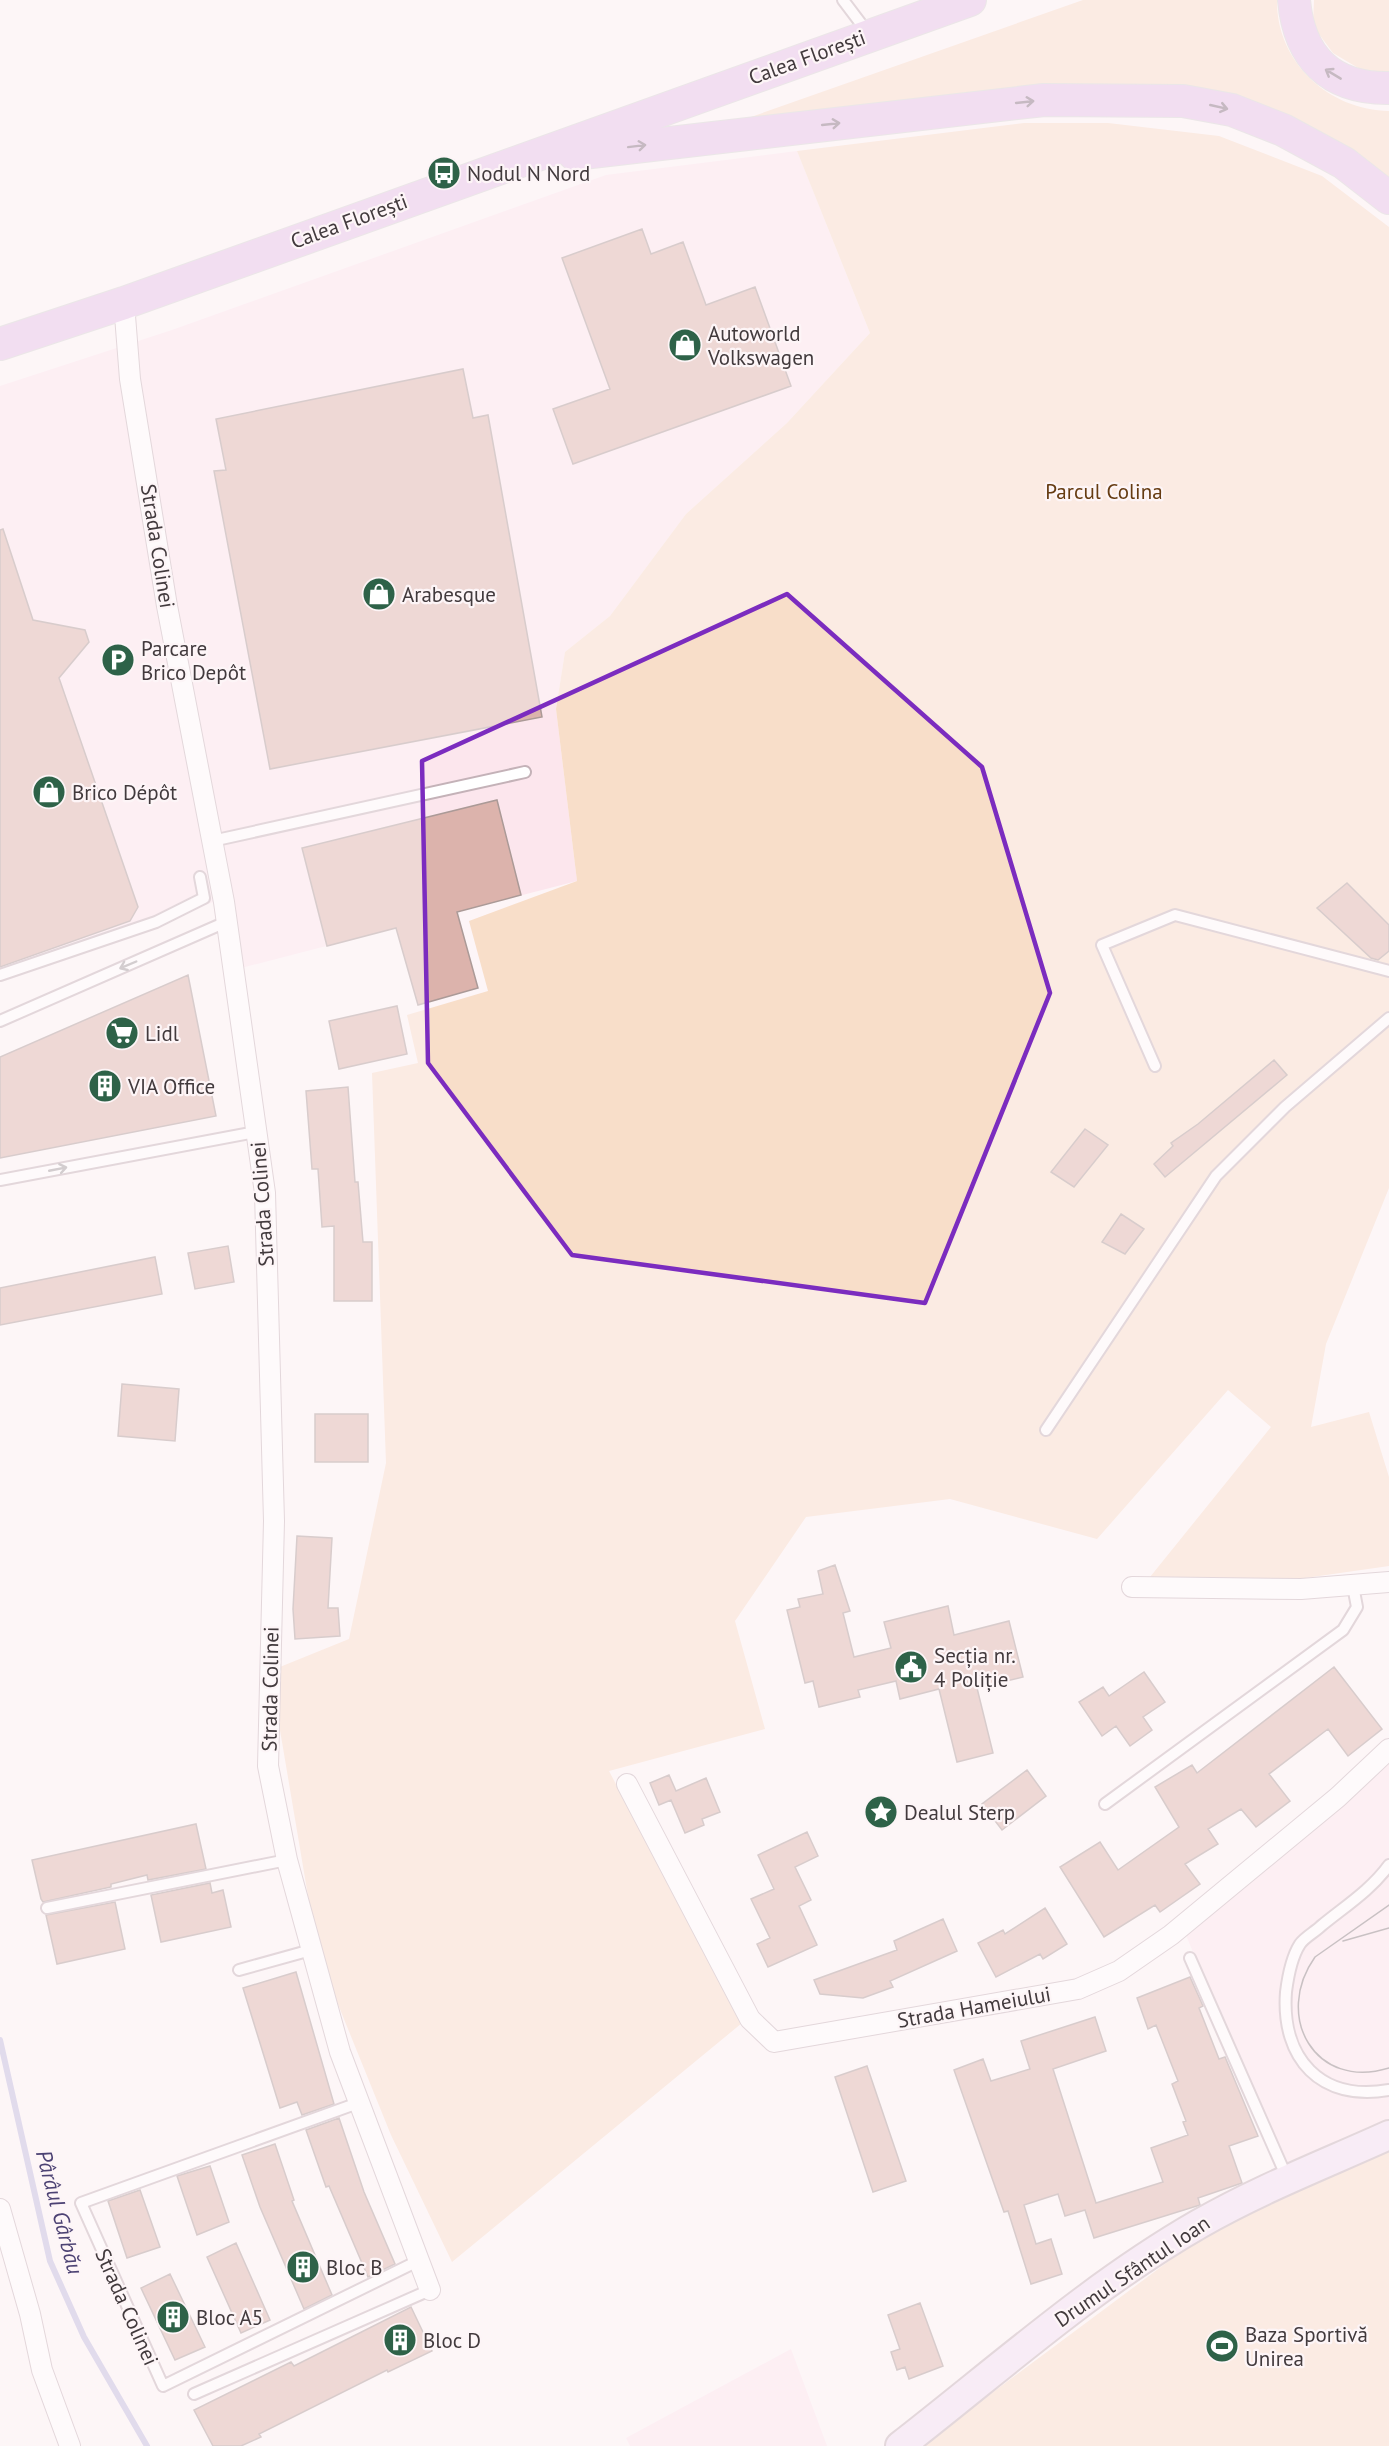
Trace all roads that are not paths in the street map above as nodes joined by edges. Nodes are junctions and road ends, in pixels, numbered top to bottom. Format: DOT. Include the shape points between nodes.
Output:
graph roads {
  1 [pos="843,0"];
  2 [pos="970,0"];
  3 [pos="1294,0"];
  4 [pos="868,34"];
  5 [pos="1389,88"];
  6 [pos="517,161"];
  7 [pos="1389,198"];
  8 [pos="124,303"];
  9 [pos="0,344"];
  10 [pos="525,772"];
  11 [pos="212,841"];
  12 [pos="200,877"];
  13 [pos="226,922"];
  14 [pos="1389,971"];
  15 [pos="0,975"];
  16 [pos="1389,1018"];
  17 [pos="0,1021"];
  18 [pos="1155,1066"];
  19 [pos="256,1132"];
  20 [pos="0,1179"];
  21 [pos="1046,1431"];
  22 [pos="1389,1582"];
  23 [pos="1353,1586"];
  24 [pos="1132,1587"];
  25 [pos="1389,1749"];
  26 [pos="627,1784"];
  27 [pos="1105,1804"];
  28 [pos="287,1860"];
  29 [pos="1389,1865"];
  30 [pos="47,1908"];
  31 [pos="311,1950"];
  32 [pos="1190,1958"];
  33 [pos="239,1970"];
  34 [pos="1389,2090"];
  35 [pos="358,2103"];
  36 [pos="1389,2135"];
  37 [pos="1288,2180"];
  38 [pos="0,2209"];
  39 [pos="418,2261"];
  40 [pos="430,2290"];
  41 [pos="194,2394"];
  42 [pos="937,2417"];
  43 [pos="70,2446"];
  44 [pos="900,2446"];
  45 [pos="921,2446"];
  1 -- 4 [label="lane"];
  2 -- 4 [label="main road, Calea Florești"];
  5 -- 3 [label="main road, one-way" via="1352,84 1320,66 1299,32"];
  4 -- 6 [label="main road, Calea Florești"];
  6 -- 7 [label="main road, one-way" via="1044,100 1183,101 1232,110 1283,130 1344,163"];
  6 -- 8 [label="main road, Calea Florești"];
  8 -- 9 [label="main road, Calea Florești"];
  8 -- 11 [label="street, Strada Colinei" via="130,379"];
  10 -- 11 [label="lane"];
  11 -- 13 [label="street, Strada Colinei"];
  12 -- 15 [label="lane" via="204,898 156,922"];
  13 -- 17 [label="lane, one-way"];
  13 -- 19 [label="street, Strada Colinei"];
  14 -- 18 [label="lane" via="1175,915 1165,919 1102,945"];
  16 -- 21 [label="lane" via="1285,1107 1216,1176"];
  20 -- 19 [label="lane, one-way"];
  19 -- 28 [label="street, Strada Colinei" via="265,1193 274,1521 268,1766"];
  22 -- 23 [label="street"];
  23 -- 24 [label="street"];
  23 -- 27 [label="lane" via="1357,1608 1343,1630"];
  25 -- 26 [label="street, Strada Hameiului" via="1338,1797 1171,1935 1119,1971 1078,1989 774,2042 750,2019"];
  28 -- 30 [label="lane"];
  28 -- 31 [label="street, Strada Colinei"];
  29 -- 34 [label="lane" via="1374,1883 1301,1943 1292,1962 1286,2002 1290,2040 1313,2075 1345,2089"];
  31 -- 33 [label="lane"];
  31 -- 35 [label="street, Strada Colinei"];
  32 -- 37 [label="lane"];
  35 -- 39 [label="street, Strada Colinei"];
  35 -- 39 [label="lane, Strada Colinei" via="81,2203 163,2386"];
  36 -- 37 [label="main road, Drumul Sfântul Ioan"];
  37 -- 42 [label="main road, Drumul Sfântul Ioan" via="1199,2224 1106,2284"];
  38 -- 43 [label="street" via="42,2370"];
  39 -- 40 [label="street, Strada Colinei"];
  40 -- 41 [label="lane, Strada Colinei"];
  42 -- 44 [label="main road, Drumul Sfântul Ioan"];
  42 -- 45 [label="lane"];
}
